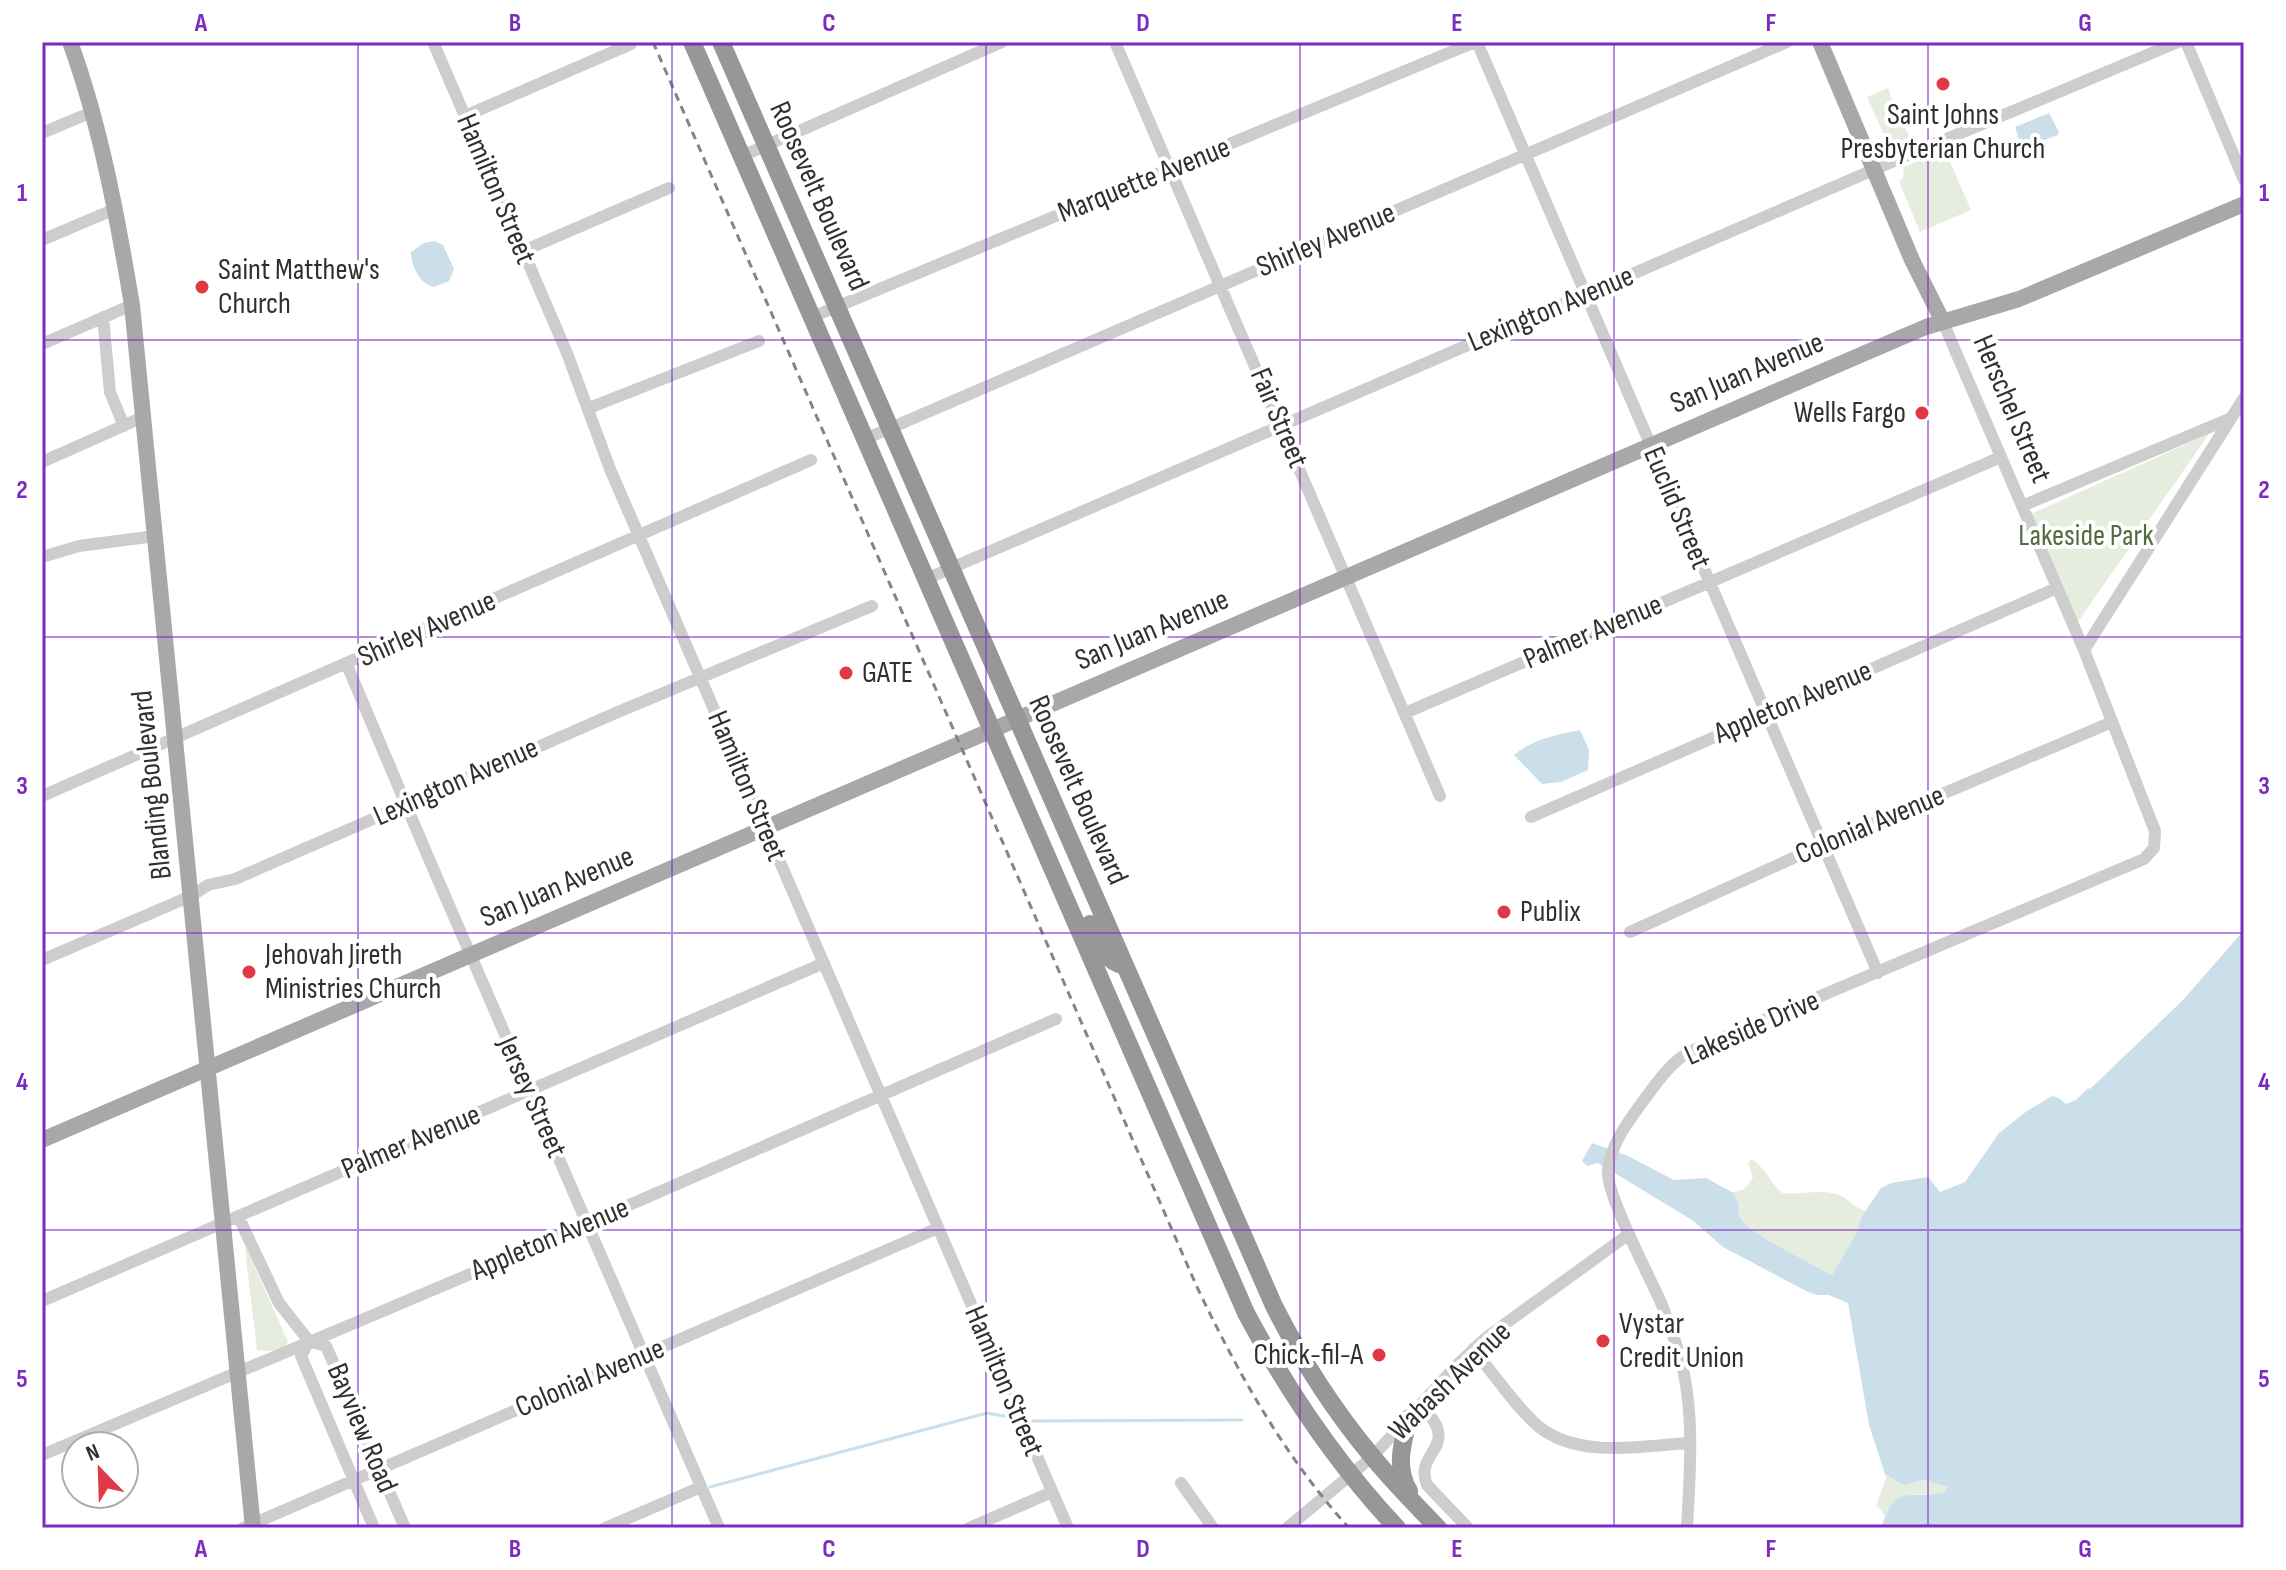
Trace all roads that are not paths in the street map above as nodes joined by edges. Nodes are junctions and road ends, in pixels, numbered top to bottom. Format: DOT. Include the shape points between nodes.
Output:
graph roads {
  1 [pos="70,42"];
  2 [pos="433,42"];
  3 [pos="692,42"];
  4 [pos="721,42"];
  5 [pos="1002,42"];
  6 [pos="1115,42"];
  7 [pos="1476,42"];
  8 [pos="1787,42"];
  9 [pos="1820,42"];
  10 [pos="2178,42"];
  11 [pos="2186,42"];
  12 [pos="631,44"];
  13 [pos="92,112"];
  14 [pos="465,116"];
  15 [pos="42,133"];
  16 [pos="766,145"];
  17 [pos="742,156"];
  18 [pos="1525,156"];
  19 [pos="1171,169"];
  20 [pos="1874,170"];
  21 [pos="2244,180"];
  22 [pos="669,188"];
  23 [pos="2244,204"];
  24 [pos="115,209"];
  25 [pos="42,240"];
  26 [pos="523,251"];
  27 [pos="1222,285"];
  28 [pos="1585,294"];
  29 [pos="132,305"];
  30 [pos="837,306"];
  31 [pos="103,317"];
  32 [pos="812,317"];
  33 [pos="1943,322"];
  34 [pos="759,341"];
  35 [pos="42,344"];
  36 [pos="2244,398"];
  37 [pos="589,408"];
  38 [pos="143,417"];
  39 [pos="2229,419"];
  40 [pos="124,426"];
  41 [pos="1282,426"];
  42 [pos="891,429"];
  43 [pos="865,439"];
  44 [pos="1650,446"];
  45 [pos="2001,457"];
  46 [pos="811,460"];
  47 [pos="42,462"];
  48 [pos="2022,506"];
  49 [pos="155,536"];
  50 [pos="639,536"];
  51 [pos="42,557"];
  52 [pos="951,568"];
  53 [pos="1347,577"];
  54 [pos="926,579"];
  55 [pos="1709,582"];
  56 [pos="2057,588"];
  57 [pos="872,606"];
  58 [pos="2084,650"];
  59 [pos="347,665"];
  60 [pos="701,678"];
  61 [pos="1405,713"];
  62 [pos="1766,714"];
  63 [pos="1017,719"];
  64 [pos="2112,722"];
  65 [pos="992,729"];
  66 [pos="175,739"];
  67 [pos="42,796"];
  68 [pos="1440,796"];
  69 [pos="405,804"];
  70 [pos="1531,817"];
  71 [pos="765,828"];
  72 [pos="1822,845"];
  73 [pos="2154,848"];
  74 [pos="1055,873"];
  75 [pos="191,896"];
  76 [pos="1630,932"];
  77 [pos="470,954"];
  78 [pos="42,960"];
  79 [pos="824,963"];
  80 [pos="1125,966"];
  81 [pos="1878,973"];
  82 [pos="1056,1019"];
  83 [pos="208,1067"];
  84 [pos="530,1091"];
  85 [pos="880,1096"];
  86 [pos="42,1140"];
  87 [pos="231,1219"];
  88 [pos="587,1223"];
  89 [pos="1209,1226"];
  90 [pos="938,1228"];
  91 [pos="1629,1234"];
  92 [pos="1258,1272"];
  93 [pos="42,1301"];
  94 [pos="1246,1313"];
  95 [pos="309,1341"];
  96 [pos="1473,1349"];
  97 [pos="644,1355"];
  98 [pos="239,1373"];
  99 [pos="1415,1412"];
  100 [pos="1689,1443"];
  101 [pos="42,1455"];
  102 [pos="1372,1457"];
  103 [pos="379,1468"];
  104 [pos="1351,1477"];
  105 [pos="354,1479"];
  106 [pos="1181,1483"];
  107 [pos="701,1487"];
  108 [pos="1052,1492"];
  109 [pos="1421,1510"];
  110 [pos="250,1527"];
  111 [pos="374,1528"];
  112 [pos="405,1528"];
  113 [pos="605,1528"];
  114 [pos="719,1528"];
  115 [pos="969,1528"];
  116 [pos="1068,1528"];
  117 [pos="1213,1528"];
  118 [pos="1287,1528"];
  119 [pos="1397,1528"];
  120 [pos="1438,1528"];
  121 [pos="1468,1528"];
  122 [pos="1687,1528"];
  1 -- 13 [label="main road, Blanding Boulevard"];
  2 -- 14 [label="street, Hamilton Street"];
  3 -- 17 [label="highway, Roosevelt Boulevard"];
  4 -- 16 [label="highway, Roosevelt Boulevard"];
  5 -- 16 [label="street"];
  6 -- 19 [label="street, Fair Street"];
  7 -- 18 [label="street, Euclid Street"];
  7 -- 19 [label="street, Marquette Avenue"];
  8 -- 18 [label="street, Shirley Avenue"];
  9 -- 20 [label="main road, Herschel Street"];
  10 -- 20 [label="street, Lexington Avenue"];
  11 -- 21 [label="street"];
  12 -- 14 [label="street"];
  13 -- 15 [label="street"];
  13 -- 24 [label="main road, Blanding Boulevard"];
  14 -- 26 [label="street, Hamilton Street"];
  16 -- 17 [label="street"];
  16 -- 30 [label="highway, Roosevelt Boulevard"];
  17 -- 32 [label="highway, Roosevelt Boulevard"];
  18 -- 27 [label="street, Shirley Avenue"];
  18 -- 28 [label="street, Euclid Street"];
  19 -- 27 [label="street, Fair Street"];
  19 -- 30 [label="street, Marquette Avenue"];
  20 -- 28 [label="street, Lexington Avenue"];
  20 -- 33 [label="main road, Herschel Street"];
  22 -- 26 [label="street"];
  23 -- 33 [label="main road, San Juan Avenue" via="2019,299"];
  24 -- 25 [label="street"];
  24 -- 29 [label="main road, Blanding Boulevard"];
  26 -- 37 [label="street, Hamilton Street"];
  27 -- 41 [label="street, Fair Street"];
  27 -- 42 [label="street, Shirley Avenue"];
  28 -- 41 [label="street, Lexington Avenue"];
  28 -- 44 [label="street, Euclid Street"];
  29 -- 31 [label="street"];
  29 -- 38 [label="main road, Blanding Boulevard"];
  30 -- 32 [label="street, Marquette Avenue"];
  30 -- 42 [label="highway, Roosevelt Boulevard"];
  31 -- 35 [label="street"];
  31 -- 40 [label="street" via="110,392"];
  32 -- 43 [label="highway, Roosevelt Boulevard"];
  33 -- 44 [label="main road, San Juan Avenue"];
  33 -- 45 [label="street, Herschel Street"];
  34 -- 37 [label="street"];
  36 -- 39 [label="street"];
  37 -- 50 [label="street, Hamilton Street"];
  38 -- 40 [label="street"];
  38 -- 49 [label="main road, Blanding Boulevard"];
  39 -- 48 [label="street"];
  39 -- 58 [label="street"];
  40 -- 47 [label="street"];
  41 -- 52 [label="street, Lexington Avenue"];
  41 -- 53 [label="street, Fair Street"];
  42 -- 43 [label="street, Shirley Avenue"];
  42 -- 52 [label="highway, Roosevelt Boulevard"];
  43 -- 54 [label="highway, Roosevelt Boulevard"];
  44 -- 53 [label="main road, San Juan Avenue"];
  44 -- 55 [label="street, Euclid Street"];
  45 -- 48 [label="street, Herschel Street"];
  45 -- 55 [label="street, Palmer Avenue"];
  46 -- 50 [label="street, Shirley Avenue"];
  48 -- 56 [label="street, Herschel Street"];
  49 -- 51 [label="street" via="79,546"];
  49 -- 66 [label="main road, Blanding Boulevard"];
  50 -- 59 [label="street, Shirley Avenue"];
  50 -- 60 [label="street, Hamilton Street"];
  52 -- 54 [label="street, Lexington Avenue"];
  52 -- 63 [label="highway, Roosevelt Boulevard"];
  53 -- 61 [label="street, Fair Street"];
  53 -- 63 [label="main road, San Juan Avenue"];
  54 -- 65 [label="highway, Roosevelt Boulevard"];
  55 -- 61 [label="street, Palmer Avenue"];
  55 -- 62 [label="street, Euclid Street"];
  56 -- 58 [label="street, Herschel Street"];
  56 -- 62 [label="street, Appleton Avenue"];
  57 -- 60 [label="street, Lexington Avenue"];
  58 -- 64 [label="street, Herschel Street"];
  59 -- 66 [label="street, Shirley Avenue"];
  59 -- 69 [label="street, Jersey Street"];
  60 -- 69 [label="street, Lexington Avenue"];
  60 -- 71 [label="street, Hamilton Street"];
  61 -- 68 [label="street, Fair Street"];
  62 -- 70 [label="street, Appleton Avenue"];
  62 -- 72 [label="street, Euclid Street"];
  63 -- 65 [label="main road, San Juan Avenue"];
  63 -- 80 [label="highway, Roosevelt Boulevard"];
  64 -- 72 [label="street, Colonial Avenue"];
  64 -- 73 [label="street, Herschel Street" via="2155,831"];
  65 -- 71 [label="main road, San Juan Avenue"];
  65 -- 74 [label="highway, Roosevelt Boulevard"];
  66 -- 67 [label="street, Shirley Avenue"];
  66 -- 75 [label="main road, Blanding Boulevard"];
  69 -- 75 [label="street, Lexington Avenue"];
  69 -- 77 [label="street, Jersey Street"];
  71 -- 77 [label="main road, San Juan Avenue"];
  71 -- 79 [label="street, Hamilton Street"];
  72 -- 76 [label="street, Colonial Avenue"];
  72 -- 81 [label="street, Euclid Street"];
  73 -- 81 [label="street, Lakeside Drive" via="2144,859"];
  74 -- 80 [label="highway" via="1078,897 1104,953"];
  74 -- 89 [label="highway, Roosevelt Boulevard"];
  75 -- 78 [label="street, Lexington Avenue"];
  75 -- 83 [label="main road, Blanding Boulevard"];
  77 -- 83 [label="main road, San Juan Avenue"];
  77 -- 84 [label="street, Jersey Street"];
  79 -- 84 [label="street, Palmer Avenue"];
  79 -- 85 [label="street, Hamilton Street"];
  80 -- 92 [label="highway, Roosevelt Boulevard"];
  81 -- 91 [label="street, Lakeside Drive" via="1679,1058 1667,1070 1630,1119 1608,1168"];
  82 -- 85 [label="street, Appleton Avenue"];
  83 -- 86 [label="main road, San Juan Avenue"];
  83 -- 87 [label="main road, Blanding Boulevard"];
  84 -- 87 [label="street, Palmer Avenue"];
  84 -- 88 [label="street, Jersey Street"];
  85 -- 88 [label="street, Appleton Avenue"];
  85 -- 90 [label="street, Hamilton Street"];
  87 -- 93 [label="street, Palmer Avenue"];
  87 -- 95 [label="street, Bayview Road" via="279,1303"];
  87 -- 98 [label="main road, Blanding Boulevard"];
  88 -- 95 [label="street, Appleton Avenue"];
  88 -- 97 [label="street, Jersey Street"];
  89 -- 92 [label="highway" via="1239,1265"];
  89 -- 94 [label="highway, Roosevelt Boulevard"];
  90 -- 97 [label="street, Colonial Avenue"];
  90 -- 108 [label="street, Hamilton Street"];
  91 -- 96 [label="street, Wabash Avenue"];
  91 -- 100 [label="street, Lakeside Drive" via="1681,1359"];
  92 -- 94 [label="highway"];
  92 -- 102 [label="highway, Roosevelt Boulevard" via="1310,1371"];
  94 -- 104 [label="highway, Roosevelt Boulevard" via="1292,1395"];
  95 -- 98 [label="street, Appleton Avenue"];
  95 -- 103 [label="street, Bayview Road" via="326,1346"];
  95 -- 105 [label="street, Bayview Road" via="301,1356"];
  96 -- 99 [label="street, Wabash Avenue"];
  96 -- 100 [label="street" via="1534,1422 1561,1440 1608,1447"];
  97 -- 103 [label="street, Colonial Avenue"];
  97 -- 107 [label="street, Jersey Street"];
  98 -- 101 [label="street, Appleton Avenue"];
  98 -- 110 [label="main road, Blanding Boulevard"];
  99 -- 102 [label="street, Wabash Avenue"];
  99 -- 109 [label="highway" via="1403,1442 1402,1473"];
  99 -- 121 [label="street" via="1431,1415 1439,1430 1440,1440 1423,1477"];
  100 -- 122 [label="street, Lakeside Drive"];
  102 -- 104 [label="street, Wabash Avenue"];
  102 -- 109 [label="highway, Roosevelt Boulevard"];
  103 -- 105 [label="street, Colonial Avenue"];
  103 -- 112 [label="street, Bayview Road"];
  104 -- 118 [label="street, Wabash Avenue"];
  104 -- 119 [label="highway, Roosevelt Boulevard"];
  105 -- 110 [label="street, Colonial Avenue"];
  105 -- 111 [label="street, Bayview Road"];
  106 -- 117 [label="street"];
  107 -- 113 [label="street"];
  107 -- 114 [label="street, Jersey Street"];
  108 -- 115 [label="street"];
  108 -- 116 [label="street, Hamilton Street"];
  109 -- 120 [label="highway, Roosevelt Boulevard"];
}
